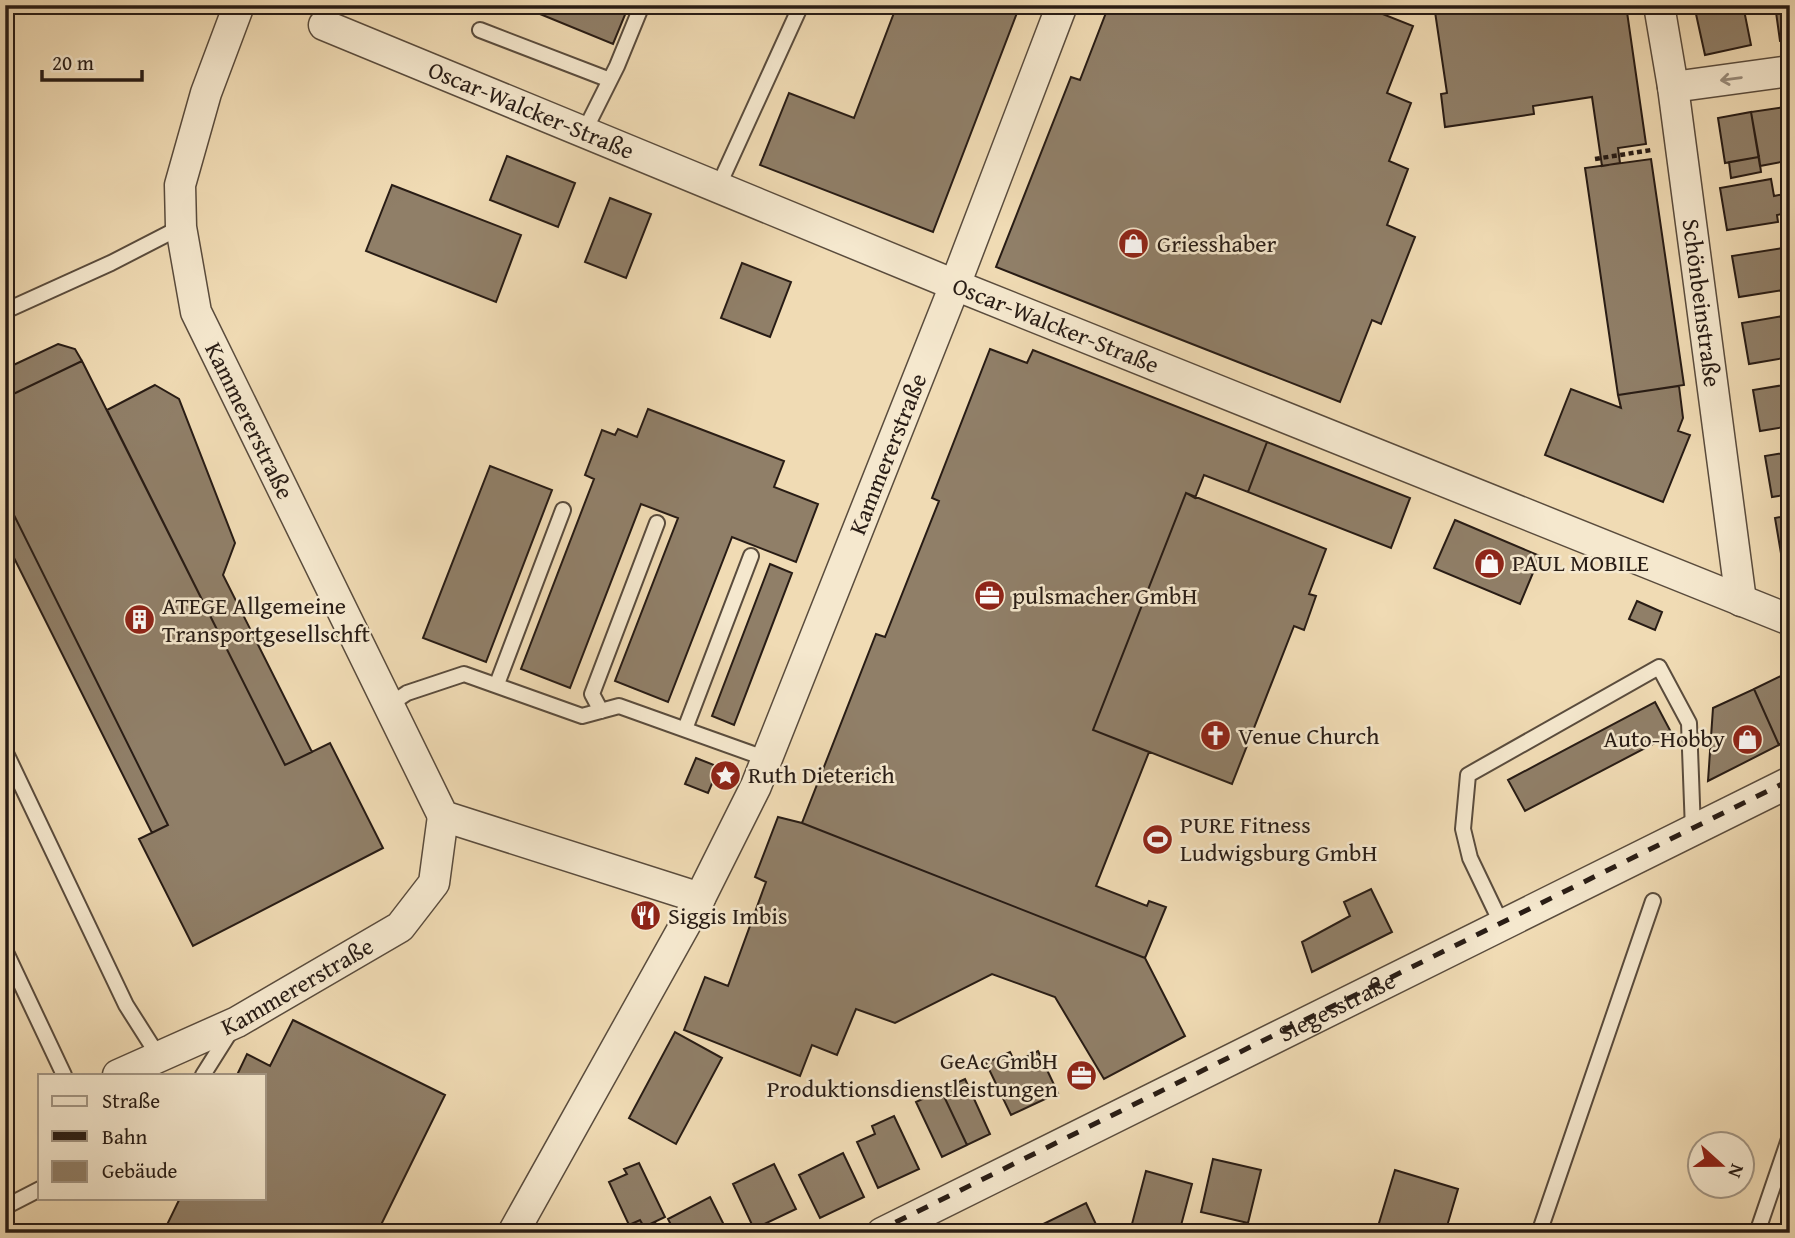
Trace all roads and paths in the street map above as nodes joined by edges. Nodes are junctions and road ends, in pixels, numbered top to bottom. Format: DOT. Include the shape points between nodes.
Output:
graph roads {
  1 [pos="239,5"];
  2 [pos="642,5"];
  3 [pos="801,5"];
  4 [pos="1062,5"];
  5 [pos="1658,5"];
  6 [pos="324,25"];
  7 [pos="480,30"];
  8 [pos="1790,71"];
  9 [pos="610,80"];
  10 [pos="1673,87"];
  11 [pos="584,132"];
  12 [pos="1662,148"];
  13 [pos="1595,159"];
  14 [pos="718,187"];
  15 [pos="181,227"];
  16 [pos="956,285"];
  17 [pos="5,311"];
  18 [pos="563,510"];
  19 [pos="657,523"];
  20 [pos="751,556"];
  21 [pos="1741,601"];
  22 [pos="1790,620"];
  23 [pos="496,684"];
  24 [pos="389,705"];
  25 [pos="601,711"];
  26 [pos="685,729"];
  27 [pos="5,751"];
  28 [pos="767,759"];
  29 [pos="1790,782"];
  30 [pos="443,816"];
  31 [pos="1693,830"];
  32 [pos="700,898"];
  33 [pos="1653,901"];
  34 [pos="1503,927"];
  35 [pos="5,950"];
  36 [pos="237,1022"];
  37 [pos="159,1057"];
  38 [pos="64,1074"];
  39 [pos="120,1074"];
  40 [pos="204,1074"];
  41 [pos="1790,1136"];
  42 [pos="38,1190"];
  43 [pos="5,1207"];
  44 [pos="513,1233"];
  45 [pos="882,1233"];
  46 [pos="1539,1233"];
  47 [pos="1757,1233"];
  1 -- 15 [label="street, Kammererstraße" via="206,93 180,185"];
  2 -- 9 [label="lane"];
  3 -- 14 [label="lane"];
  4 -- 16 [label="street, Kammererstraße"];
  5 -- 10 [label="street, Schönbeinstraße"];
  6 -- 11 [label="street, Oscar-Walcker-Straße"];
  7 -- 9 [label="lane"];
  8 -- 10 [label="street, one-way"];
  9 -- 11 [label="lane"];
  10 -- 21 [label="street, Schönbeinstraße"];
  11 -- 14 [label="street, Oscar-Walcker-Straße"];
  12 -- 13 [label="path"];
  14 -- 16 [label="street, Oscar-Walcker-Straße"];
  15 -- 17 [label="lane"];
  15 -- 24 [label="street, Kammererstraße" via="196,312"];
  16 -- 21 [label="street, Oscar-Walcker-Straße"];
  16 -- 28 [label="street, Kammererstraße"];
  18 -- 23 [label="lane"];
  19 -- 25 [label="lane" via="592,694"];
  20 -- 26 [label="lane"];
  21 -- 22 [label="street, Oscar-Walcker-Straße"];
  23 -- 24 [label="lane" via="464,674 407,693"];
  23 -- 25 [label="lane" via="582,716"];
  24 -- 30 [label="street, Kammererstraße"];
  25 -- 26 [label="lane" via="619,706"];
  26 -- 28 [label="lane"];
  27 -- 37 [label="lane" via="126,1005"];
  28 -- 32 [label="street, Kammererstraße"];
  29 -- 31 [label="street, Siegesstraße"];
  30 -- 32 [label="street"];
  30 -- 36 [label="street, Kammererstraße" via="434,883 400,927"];
  31 -- 34 [label="street, Siegesstraße"];
  31 -- 34 [label="lane" via="1689,723 1659,667 1468,775 1463,829 1470,858"];
  32 -- 44 [label="street, Kammererstraße"];
  33 -- 46 [label="lane"];
  34 -- 45 [label="street, Siegesstraße"];
  35 -- 38 [label="lane"];
  36 -- 37 [label="street, Kammererstraße"];
  36 -- 40 [label="lane"];
  37 -- 39 [label="street, Kammererstraße"];
  41 -- 47 [label="lane"];
  42 -- 43 [label="lane"];
}
